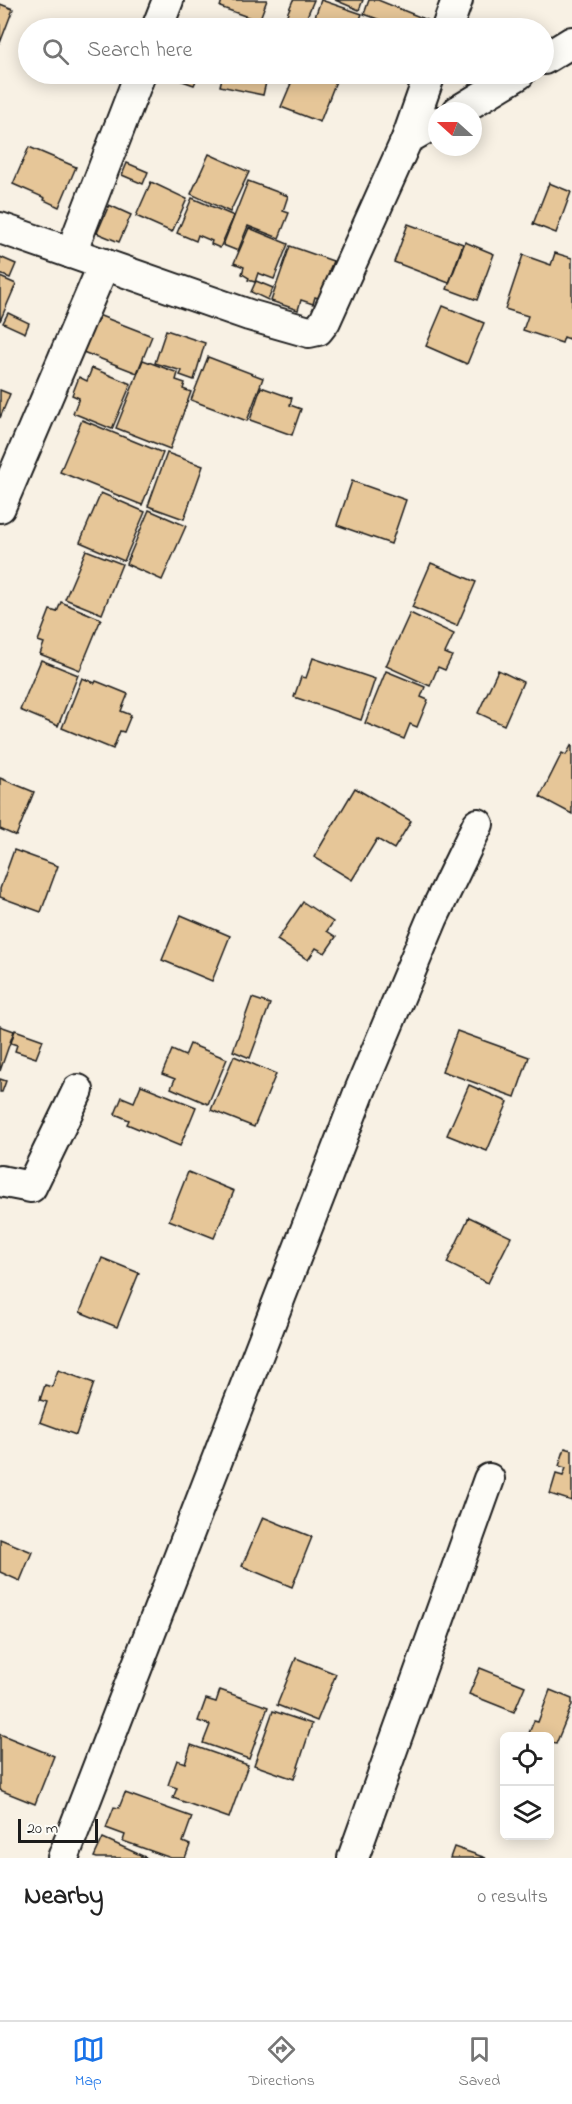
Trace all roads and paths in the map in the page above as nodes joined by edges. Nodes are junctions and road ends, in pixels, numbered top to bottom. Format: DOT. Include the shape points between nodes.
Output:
graph roads {
  1 [pos="168,0"];
  2 [pos="457,0"];
  3 [pos="161,18"];
  4 [pos="451,18"];
  5 [pos="572,42"];
  6 [pos="554,53"];
  7 [pos="136,84"];
  8 [pos="426,84"];
  9 [pos="503,84"];
  10 [pos="473,102"];
  11 [pos="428,127"];
  12 [pos="406,138"];
  13 [pos="0,228"];
  14 [pos="71,253"];
  15 [pos="104,264"];
  16 [pos="0,507"];
  17 [pos="478,824"];
  18 [pos="78,1090"];
  19 [pos="0,1181"];
  20 [pos="489,1479"];
  21 [pos="63,1858"];
  22 [pos="353,1858"];
  1 -- 3 [label="street"];
  2 -- 4 [label="street"];
  5 -- 6 [label="street"];
  7 -- 14 [label="street"];
  8 -- 12 [label="street"];
  9 -- 10 [label="street"];
  11 -- 12 [label="street"];
  12 -- 15 [label="street" via="318,330 309,332 249,315"];
  13 -- 14 [label="street"];
  14 -- 15 [label="street"];
  15 -- 16 [label="street"];
  17 -- 21 [label="street" via="433,917 359,1093"];
  18 -- 19 [label="street" via="31,1187"];
  20 -- 22 [label="street"];
}
